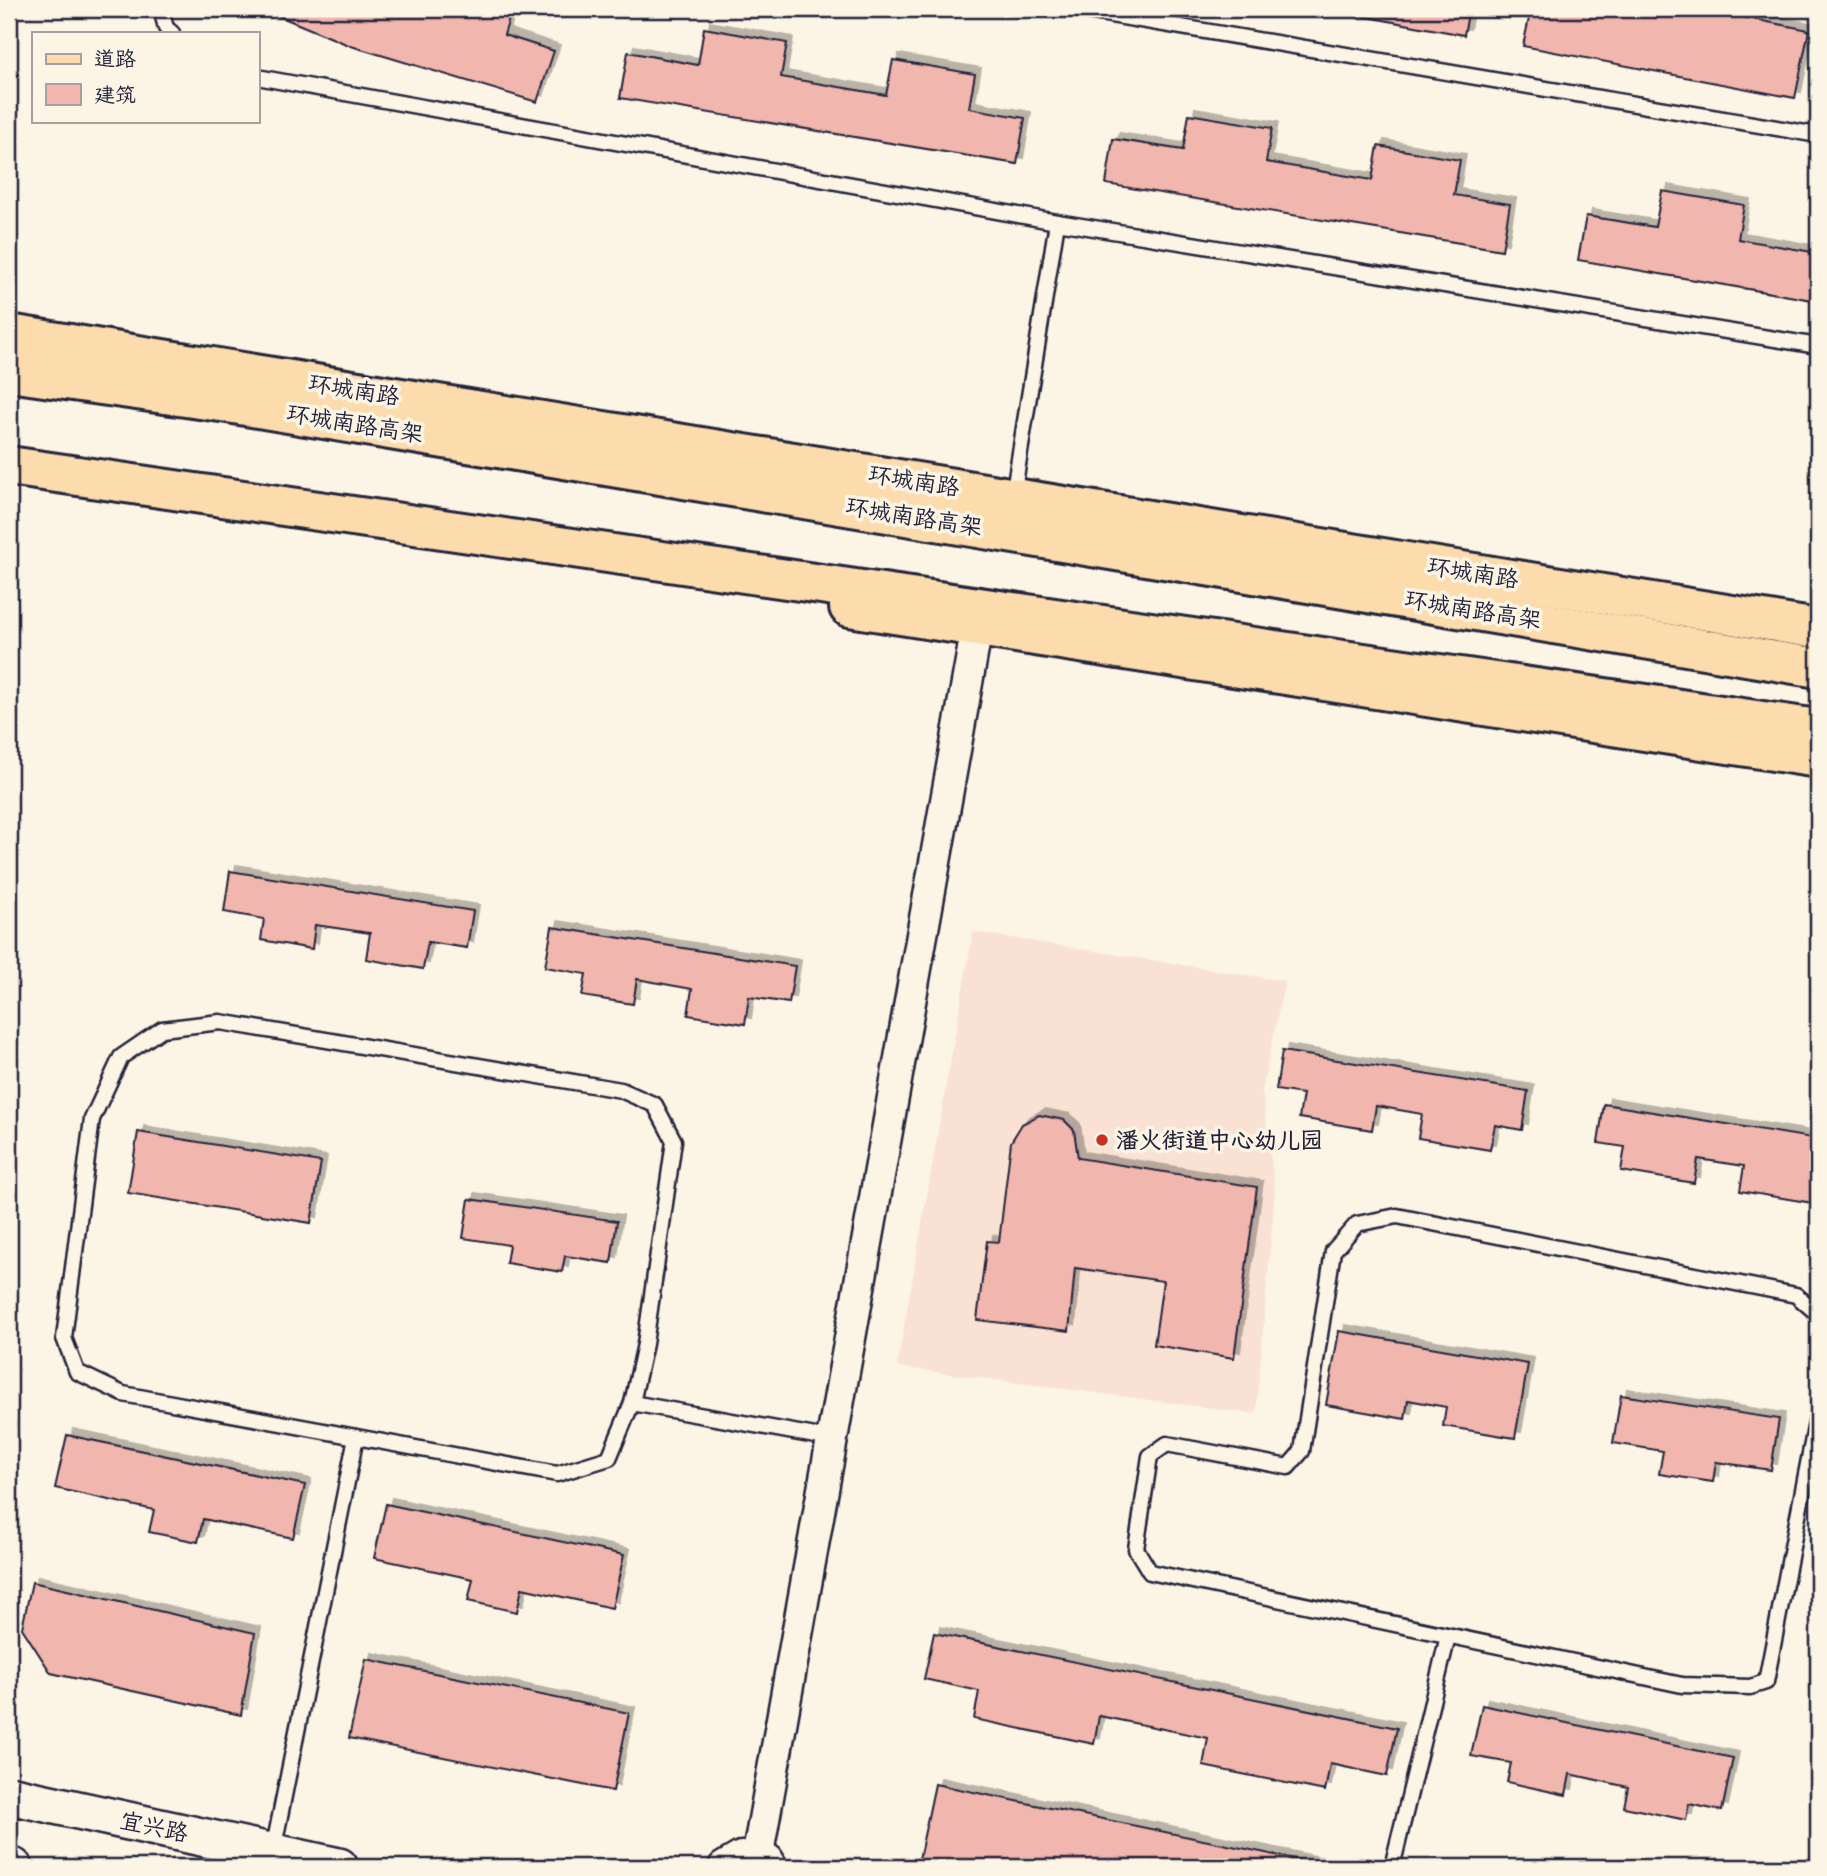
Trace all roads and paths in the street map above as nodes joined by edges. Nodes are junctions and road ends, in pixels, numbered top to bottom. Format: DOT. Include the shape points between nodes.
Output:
graph roads {
  1 [pos="160,9"];
  2 [pos="1075,9"];
  3 [pos="171,32"];
  4 [pos="259,77"];
  5 [pos="1818,135"];
  6 [pos="1057,222"];
  7 [pos="9,334"];
  8 [pos="1818,346"];
  9 [pos="9,372"];
  10 [pos="9,466"];
  11 [pos="9,481"];
  12 [pos="1013,498"];
  13 [pos="977,627"];
  14 [pos="1818,629"];
  15 [pos="1625,636"];
  16 [pos="1818,651"];
  17 [pos="1818,668"];
  18 [pos="1818,729"];
  19 [pos="1818,758"];
  20 [pos="1818,1314"];
  21 [pos="632,1403"];
  22 [pos="1818,1412"];
  23 [pos="356,1437"];
  24 [pos="832,1439"];
  25 [pos="1448,1636"];
  26 [pos="9,1795"];
  27 [pos="272,1853"];
  28 [pos="765,1863"];
  29 [pos="340,1867"];
  30 [pos="724,1867"];
  31 [pos="1392,1867"];
  1 -- 3 [label="lane"];
  2 -- 5 [label="lane"];
  4 -- 6 [label="lane"];
  6 -- 8 [label="lane"];
  6 -- 12 [label="lane"];
  7 -- 12 [label="main road, 环城南路"];
  9 -- 15 [label="main road, 环城南路高架" via="228,403"];
  10 -- 18 [label="main road"];
  11 -- 13 [label="main road"];
  12 -- 14 [label="main road, 环城南路"];
  13 -- 19 [label="main road"];
  13 -- 24 [label="street"];
  15 -- 16 [label="main road"];
  15 -- 17 [label="main road, 环城南路高架"];
  20 -- 25 [label="lane" via="1796,1295 1398,1216 1357,1224 1333,1251 1301,1451 1288,1467 1167,1444 1150,1456 1136,1549 1150,1572"];
  21 -- 23 [label="lane" via="609,1458 556,1474"];
  21 -- 23 [label="lane" via="674,1141 655,1105 621,1090 220,1022 162,1029 121,1057 92,1119 64,1338 77,1372 123,1394"];
  21 -- 24 [label="lane"];
  22 -- 25 [label="lane" via="1766,1682 1750,1687 1682,1685"];
  23 -- 27 [label="lane"];
  24 -- 28 [label="street"];
  25 -- 31 [label="lane"];
  26 -- 27 [label="street, 宜兴路"];
  27 -- 29 [label="street, 宜兴路"];
  28 -- 30 [label="street" via="741,1857"];
}
